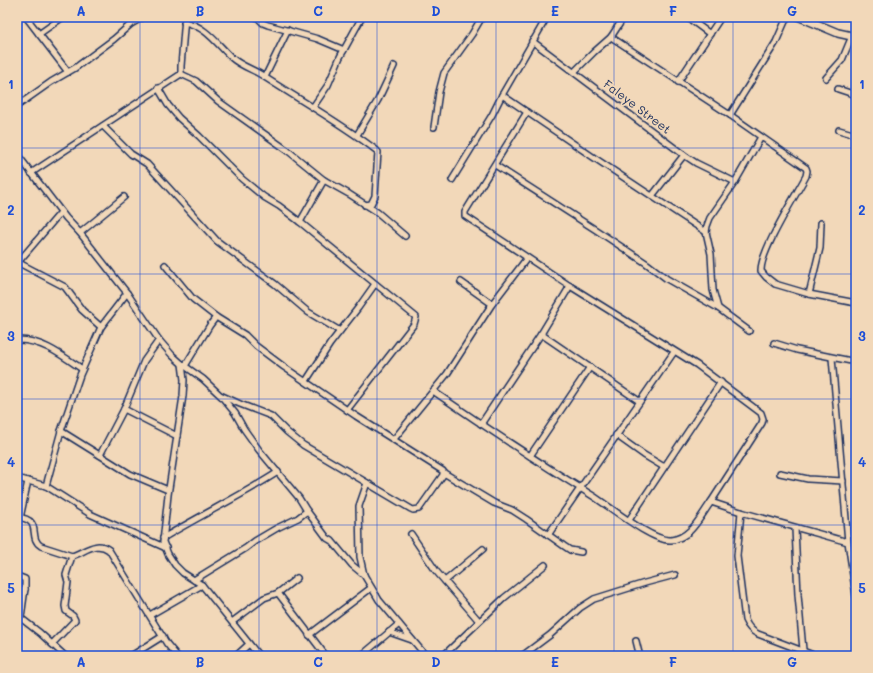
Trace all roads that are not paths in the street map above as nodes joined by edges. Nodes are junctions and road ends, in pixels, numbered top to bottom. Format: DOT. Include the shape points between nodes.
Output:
graph roads {
  1 [pos="26,17"];
  2 [pos="63,17"];
  3 [pos="143,17"];
  4 [pos="257,17"];
  5 [pos="362,17"];
  6 [pos="482,17"];
  7 [pos="547,17"];
  8 [pos="624,17"];
  9 [pos="687,17"];
  10 [pos="722,17"];
  11 [pos="787,17"];
  12 [pos="800,17"];
  13 [pos="810,19"];
  14 [pos="184,20"];
  15 [pos="288,30"];
  16 [pos="39,34"];
  17 [pos="710,34"];
  18 [pos="854,36"];
  19 [pos="611,37"];
  20 [pos="532,41"];
  21 [pos="344,50"];
  22 [pos="394,66"];
  23 [pos="68,72"];
  24 [pos="574,72"];
  25 [pos="181,74"];
  26 [pos="265,77"];
  27 [pos="826,78"];
  28 [pos="678,82"];
  29 [pos="158,88"];
  30 [pos="838,89"];
  31 [pos="502,95"];
  32 [pos="856,95"];
  33 [pos="17,106"];
  34 [pos="313,107"];
  35 [pos="527,112"];
  36 [pos="730,115"];
  37 [pos="103,126"];
  38 [pos="434,127"];
  39 [pos="839,130"];
  40 [pos="357,135"];
  41 [pos="856,135"];
  42 [pos="761,137"];
  43 [pos="17,154"];
  44 [pos="684,155"];
  45 [pos="495,165"];
  46 [pos="32,173"];
  47 [pos="324,180"];
  48 [pos="452,180"];
  49 [pos="735,182"];
  50 [pos="652,196"];
  51 [pos="124,198"];
  52 [pos="365,205"];
  53 [pos="61,212"];
  54 [pos="300,222"];
  55 [pos="821,223"];
  56 [pos="706,232"];
  57 [pos="80,233"];
  58 [pos="405,236"];
  59 [pos="527,258"];
  60 [pos="165,265"];
  61 [pos="461,282"];
  62 [pos="375,284"];
  63 [pos="570,286"];
  64 [pos="127,293"];
  65 [pos="809,294"];
  66 [pos="856,303"];
  67 [pos="492,304"];
  68 [pos="718,308"];
  69 [pos="216,317"];
  70 [pos="101,327"];
  71 [pos="340,331"];
  72 [pos="749,331"];
  73 [pos="541,334"];
  74 [pos="17,340"];
  75 [pos="159,340"];
  76 [pos="774,343"];
  77 [pos="674,352"];
  78 [pos="832,358"];
  79 [pos="856,362"];
  80 [pos="184,365"];
  81 [pos="590,367"];
  82 [pos="82,369"];
  83 [pos="306,381"];
  84 [pos="721,382"];
  85 [pos="433,390"];
  86 [pos="220,395"];
  87 [pos="639,401"];
  88 [pos="240,404"];
  89 [pos="124,409"];
  90 [pos="347,410"];
  91 [pos="235,412"];
  92 [pos="481,424"];
  93 [pos="61,431"];
  94 [pos="616,435"];
  95 [pos="177,436"];
  96 [pos="394,439"];
  97 [pos="100,455"];
  98 [pos="530,456"];
  99 [pos="664,467"];
  100 [pos="278,472"];
  101 [pos="444,473"];
  102 [pos="780,473"];
  103 [pos="17,478"];
  104 [pos="28,481"];
  105 [pos="843,481"];
  106 [pos="367,483"];
  107 [pos="46,486"];
  108 [pos="580,488"];
  109 [pos="168,490"];
  110 [pos="711,502"];
  111 [pos="308,511"];
  112 [pos="741,512"];
  113 [pos="18,518"];
  114 [pos="629,520"];
  115 [pos="795,528"];
  116 [pos="411,534"];
  117 [pos="548,535"];
  118 [pos="163,538"];
  119 [pos="848,542"];
  120 [pos="166,548"];
  121 [pos="483,549"];
  122 [pos="581,552"];
  123 [pos="72,556"];
  124 [pos="545,565"];
  125 [pos="364,575"];
  126 [pos="675,575"];
  127 [pos="17,576"];
  128 [pos="297,578"];
  129 [pos="194,580"];
  130 [pos="445,581"];
  131 [pos="202,585"];
  132 [pos="371,588"];
  133 [pos="25,590"];
  134 [pos="278,593"];
  135 [pos="17,594"];
  136 [pos="856,596"];
  137 [pos="17,606"];
  138 [pos="22,608"];
  139 [pos="150,615"];
  140 [pos="232,622"];
  141 [pos="479,622"];
  142 [pos="399,624"];
  143 [pos="389,632"];
  144 [pos="309,635"];
  145 [pos="163,636"];
  146 [pos="414,641"];
  147 [pos="636,641"];
  148 [pos="52,644"];
  149 [pos="250,644"];
  150 [pos="803,650"];
  151 [pos="65,656"];
  152 [pos="131,656"];
  153 [pos="176,656"];
  154 [pos="236,656"];
  155 [pos="259,656"];
  156 [pos="326,656"];
  157 [pos="361,656"];
  158 [pos="426,656"];
  159 [pos="443,656"];
  160 [pos="522,656"];
  161 [pos="637,656"];
  162 [pos="816,656"];
  1 -- 16 [label="street"];
  2 -- 16 [label="street"];
  3 -- 23 [label="street"];
  4 -- 15 [label="street" via="263,23"];
  5 -- 21 [label="street"];
  6 -- 38 [label="street" via="444,73"];
  7 -- 20 [label="street"];
  8 -- 19 [label="street"];
  9 -- 17 [label="street"];
  10 -- 17 [label="street"];
  11 -- 36 [label="street" via="776,42"];
  12 -- 13 [label="street"];
  13 -- 18 [label="street" via="838,33"];
  14 -- 25 [label="street"];
  14 -- 26 [label="street" via="197,26 240,64"];
  15 -- 21 [label="street"];
  15 -- 26 [label="street"];
  16 -- 23 [label="street"];
  17 -- 28 [label="street"];
  18 -- 27 [label="street" via="842,60"];
  19 -- 24 [label="street"];
  19 -- 28 [label="street"];
  20 -- 24 [label="street, Faleye Street"];
  20 -- 31 [label="street"];
  21 -- 34 [label="street" via="328,85"];
  22 -- 40 [label="street"];
  23 -- 33 [label="street"];
  24 -- 44 [label="street, Faleye Street"];
  25 -- 29 [label="street"];
  25 -- 47 [label="street" via="196,82"];
  26 -- 34 [label="street"];
  28 -- 36 [label="street"];
  29 -- 37 [label="street"];
  29 -- 54 [label="street" via="179,118 242,179"];
  30 -- 32 [label="street"];
  31 -- 35 [label="street"];
  31 -- 48 [label="street"];
  34 -- 40 [label="street"];
  35 -- 45 [label="street"];
  35 -- 50 [label="street"];
  36 -- 42 [label="street"];
  37 -- 46 [label="street"];
  37 -- 71 [label="street" via="132,154 147,164 217,241 308,312"];
  39 -- 41 [label="street"];
  40 -- 52 [label="street" via="378,152 375,196 371,204"];
  42 -- 49 [label="street"];
  42 -- 65 [label="street" via="806,168 807,173 770,241 761,270 776,284"];
  43 -- 46 [label="street"];
  44 -- 49 [label="street, Faleye Street"];
  44 -- 50 [label="street"];
  45 -- 59 [label="street" via="465,212 466,216"];
  45 -- 68 [label="street" via="667,279"];
  46 -- 53 [label="street"];
  47 -- 52 [label="street"];
  47 -- 54 [label="street"];
  49 -- 56 [label="street" via="710,218"];
  50 -- 56 [label="street"];
  51 -- 57 [label="street"];
  52 -- 58 [label="street"];
  53 -- 57 [label="street"];
  53 -- 70 [label="street" via="19,263 65,287 82,310"];
  54 -- 62 [label="street"];
  55 -- 65 [label="street" via="820,248"];
  56 -- 68 [label="street" via="711,254 713,290"];
  57 -- 64 [label="street"];
  59 -- 63 [label="street"];
  59 -- 67 [label="street"];
  60 -- 69 [label="street" via="193,299"];
  61 -- 67 [label="street"];
  62 -- 71 [label="street"];
  62 -- 90 [label="street" via="416,317 414,324"];
  63 -- 73 [label="street"];
  63 -- 77 [label="street"];
  64 -- 70 [label="street"];
  64 -- 75 [label="street"];
  65 -- 66 [label="street"];
  67 -- 85 [label="street"];
  68 -- 72 [label="street"];
  69 -- 80 [label="street"];
  69 -- 83 [label="street" via="245,335"];
  70 -- 82 [label="street"];
  71 -- 83 [label="street"];
  73 -- 81 [label="street"];
  73 -- 92 [label="street"];
  74 -- 82 [label="street" via="43,345"];
  75 -- 80 [label="street"];
  75 -- 89 [label="street" via="144,361"];
  76 -- 78 [label="street"];
  77 -- 84 [label="street"];
  77 -- 87 [label="street"];
  78 -- 79 [label="street"];
  78 -- 105 [label="street"];
  80 -- 86 [label="street" via="204,379"];
  80 -- 95 [label="street"];
  81 -- 87 [label="street"];
  81 -- 98 [label="street"];
  82 -- 93 [label="street"];
  83 -- 90 [label="street"];
  84 -- 99 [label="street"];
  84 -- 110 [label="street" via="761,413 763,419"];
  85 -- 92 [label="street"];
  85 -- 96 [label="street"];
  86 -- 88 [label="street"];
  86 -- 91 [label="street"];
  87 -- 94 [label="street"];
  88 -- 91 [label="street"];
  88 -- 106 [label="street" via="271,416 303,445"];
  89 -- 95 [label="street"];
  89 -- 97 [label="street"];
  90 -- 96 [label="street"];
  91 -- 100 [label="street" via="244,429"];
  92 -- 98 [label="street"];
  93 -- 97 [label="street"];
  93 -- 107 [label="street"];
  94 -- 99 [label="street"];
  94 -- 108 [label="street"];
  95 -- 109 [label="street"];
  96 -- 101 [label="street"];
  97 -- 109 [label="street" via="130,474"];
  98 -- 108 [label="street"];
  99 -- 114 [label="street"];
  100 -- 111 [label="street"];
  100 -- 118 [label="street"];
  101 -- 106 [label="street" via="417,510"];
  101 -- 117 [label="street" via="526,518"];
  102 -- 105 [label="street" via="808,479"];
  103 -- 104 [label="street"];
  104 -- 107 [label="street"];
  104 -- 113 [label="street"];
  105 -- 119 [label="street"];
  106 -- 125 [label="street" via="359,506 360,557"];
  107 -- 120 [label="street" via="90,514"];
  108 -- 114 [label="street"];
  108 -- 117 [label="street"];
  109 -- 118 [label="street"];
  110 -- 112 [label="street"];
  110 -- 114 [label="street" via="694,527 681,538 664,540"];
  111 -- 125 [label="street" via="327,538"];
  111 -- 129 [label="street" via="260,537"];
  112 -- 115 [label="street"];
  112 -- 150 [label="street" via="737,556 748,625 753,631"];
  113 -- 123 [label="street" via="30,521 38,544"];
  115 -- 119 [label="street"];
  115 -- 150 [label="street"];
  116 -- 130 [label="street"];
  117 -- 122 [label="street" via="570,550"];
  118 -- 120 [label="street"];
  119 -- 136 [label="street"];
  120 -- 129 [label="street" via="175,565"];
  121 -- 130 [label="street"];
  123 -- 139 [label="street" via="96,545 109,550"];
  123 -- 148 [label="street" via="66,575 68,582 65,606 66,611 75,620"];
  124 -- 141 [label="street"];
  125 -- 132 [label="street"];
  126 -- 160 [label="street" via="594,599"];
  127 -- 133 [label="street" via="25,579"];
  128 -- 134 [label="street"];
  129 -- 131 [label="street"];
  130 -- 141 [label="street"];
  131 -- 139 [label="street"];
  131 -- 140 [label="street"];
  132 -- 142 [label="street"];
  132 -- 144 [label="street"];
  133 -- 135 [label="street"];
  133 -- 138 [label="street"];
  134 -- 140 [label="street" via="264,598"];
  134 -- 144 [label="street"];
  137 -- 138 [label="street"];
  138 -- 148 [label="street" via="23,621"];
  139 -- 145 [label="street"];
  140 -- 149 [label="street"];
  141 -- 159 [label="street"];
  142 -- 143 [label="street"];
  142 -- 146 [label="street"];
  143 -- 146 [label="street"];
  143 -- 157 [label="street"];
  144 -- 156 [label="street"];
  145 -- 152 [label="street"];
  145 -- 153 [label="street"];
  146 -- 158 [label="street"];
  147 -- 161 [label="street" via="639,652"];
  148 -- 151 [label="street"];
  149 -- 154 [label="street"];
  149 -- 155 [label="street"];
  150 -- 162 [label="street"];
}
